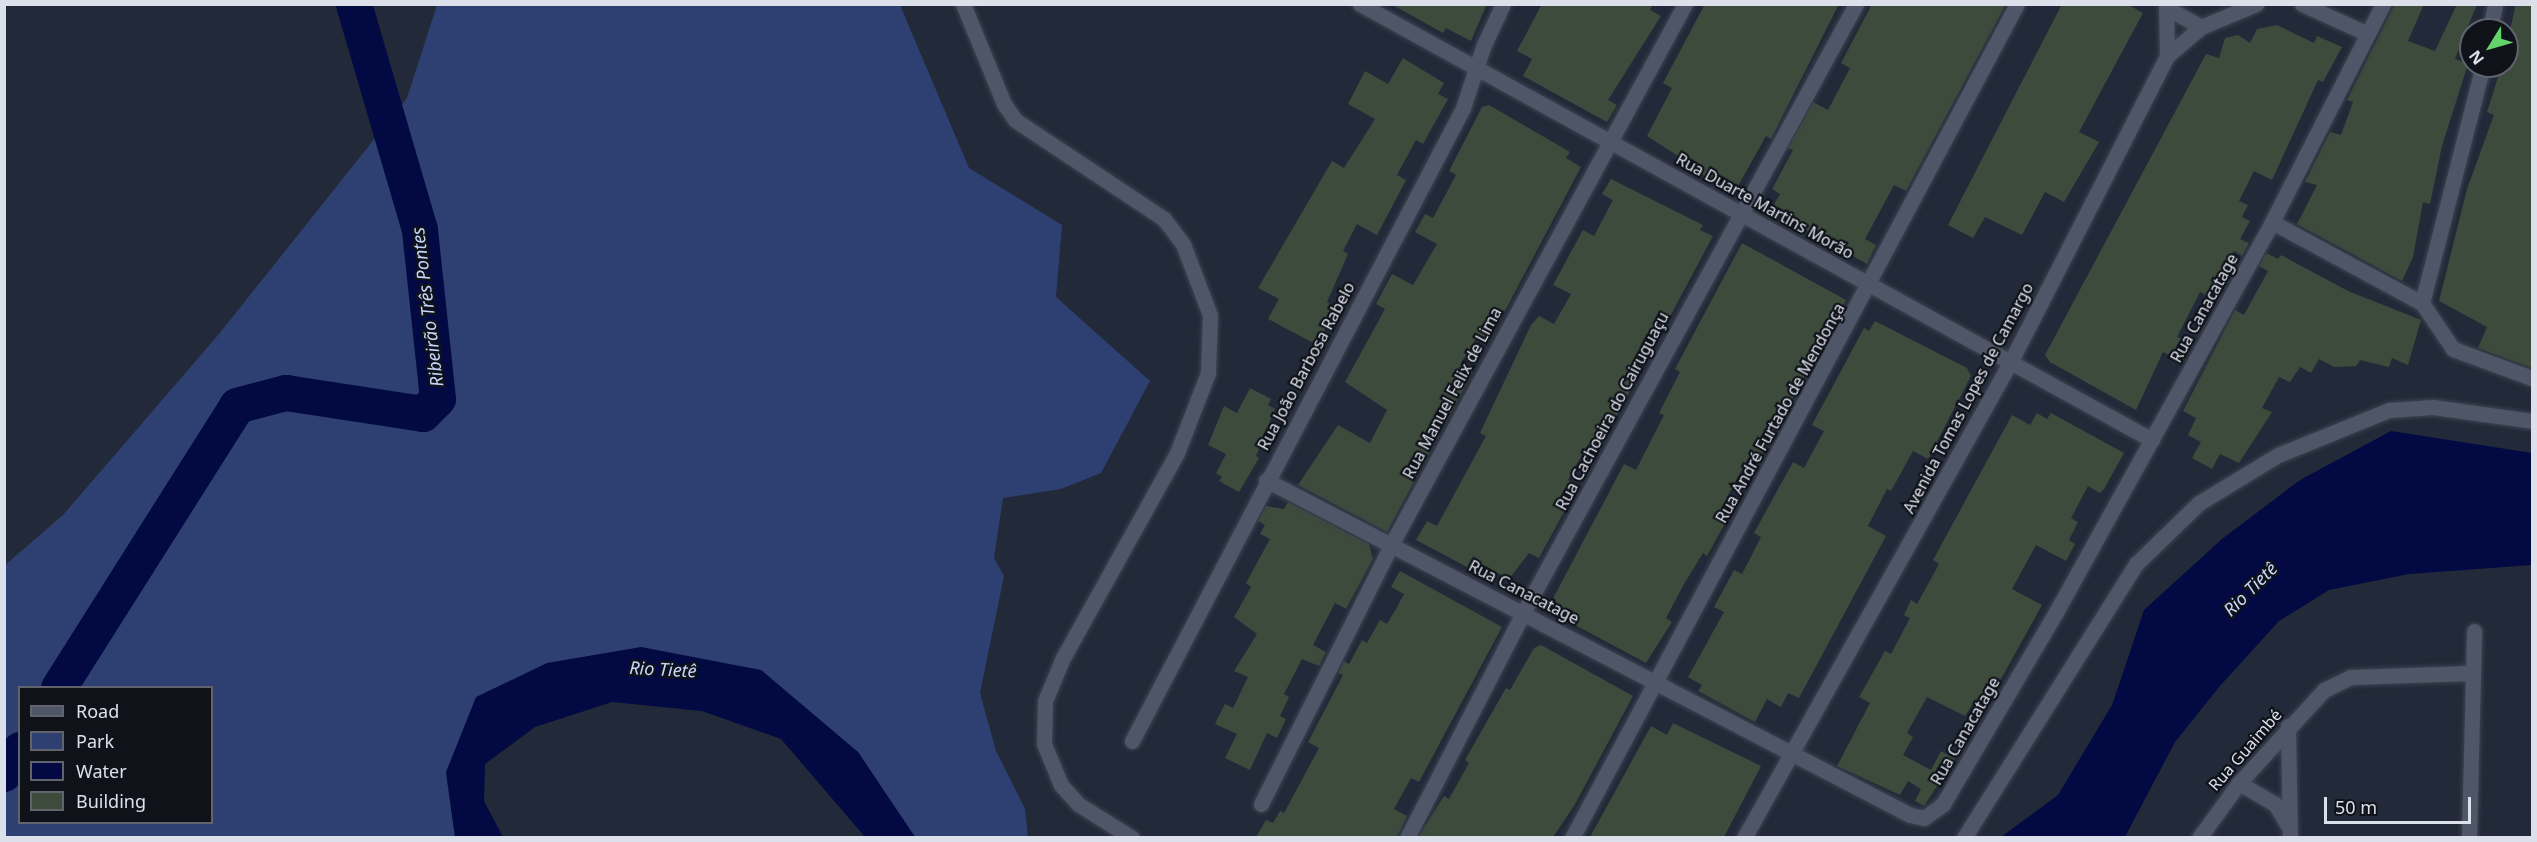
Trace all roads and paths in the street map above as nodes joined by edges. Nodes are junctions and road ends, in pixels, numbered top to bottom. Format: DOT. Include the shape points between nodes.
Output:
graph roads {
  1 [pos="963,4"];
  2 [pos="1360,4"];
  3 [pos="1503,4"];
  4 [pos="1685,4"];
  5 [pos="1856,4"];
  6 [pos="2017,4"];
  7 [pos="2256,4"];
  8 [pos="2302,4"];
  9 [pos="2383,4"];
  10 [pos="2167,6"];
  11 [pos="2201,27"];
  12 [pos="2368,34"];
  13 [pos="2168,56"];
  14 [pos="1477,68"];
  15 [pos="2480,78"];
  16 [pos="1610,142"];
  17 [pos="1739,214"];
  18 [pos="2272,222"];
  19 [pos="1871,285"];
  20 [pos="2422,303"];
  21 [pos="2011,361"];
  22 [pos="2532,378"];
  23 [pos="2532,421"];
  24 [pos="2152,440"];
  25 [pos="1266,480"];
  26 [pos="1391,545"];
  27 [pos="1524,611"];
  28 [pos="2474,631"];
  29 [pos="2470,673"];
  30 [pos="1654,681"];
  31 [pos="2288,726"];
  32 [pos="1132,741"];
  33 [pos="1793,753"];
  34 [pos="2239,783"];
  35 [pos="1261,804"];
  36 [pos="2290,832"];
  37 [pos="1132,837"];
  38 [pos="1407,837"];
  39 [pos="1572,837"];
  40 [pos="1744,837"];
  41 [pos="1964,837"];
  42 [pos="2199,837"];
  43 [pos="2469,837"];
  1 -- 37 [label="street" via="1004,104 1015,120 1164,219 1183,244 1210,315 1208,373 1177,453 1062,660 1045,701 1044,744 1062,785 1078,804"];
  2 -- 14 [label="street, Rua Duarte Martins Morão"];
  3 -- 14 [label="street, Rua João Barbosa Rabelo"];
  4 -- 16 [label="street, Rua Manuel Felix de Lima"];
  5 -- 17 [label="street, Rua Cachoeira do Cairuguaçu"];
  6 -- 19 [label="street, Rua André Furtado de Mendonça"];
  7 -- 11 [label="street, Avenida Tomas Lopes de Camargo"];
  8 -- 12 [label="street"];
  9 -- 12 [label="street, Rua Canacatage"];
  10 -- 11 [label="street"];
  10 -- 13 [label="street, Avenida Tomas Lopes de Camargo"];
  11 -- 13 [label="street, Avenida Tomas Lopes de Camargo"];
  12 -- 18 [label="street, Rua Canacatage"];
  13 -- 21 [label="street, Avenida Tomas Lopes de Camargo"];
  14 -- 16 [label="street, Rua Duarte Martins Morão"];
  14 -- 25 [label="street, Rua João Barbosa Rabelo" via="1463,108"];
  15 -- 20 [label="street"];
  16 -- 17 [label="street, Rua Duarte Martins Morão"];
  16 -- 26 [label="street, Rua Manuel Felix de Lima"];
  17 -- 19 [label="street, Rua Duarte Martins Morão"];
  17 -- 27 [label="street, Rua Cachoeira do Cairuguaçu"];
  18 -- 20 [label="street"];
  18 -- 24 [label="street, Rua Canacatage"];
  19 -- 21 [label="street, Rua Duarte Martins Morão"];
  19 -- 30 [label="street, Rua André Furtado de Mendonça"];
  20 -- 22 [label="street" via="2453,349"];
  21 -- 24 [label="street, Rua Duarte Martins Morão"];
  21 -- 33 [label="street, Avenida Tomas Lopes de Camargo"];
  23 -- 41 [label="street" via="2433,407 2389,410 2346,423 2278,455 2199,503 2136,564"];
  24 -- 33 [label="street, Rua Canacatage" via="2044,633 1936,810 1924,818 1910,815"];
  25 -- 26 [label="street, Rua Canacatage"];
  25 -- 32 [label="street, Rua João Barbosa Rabelo"];
  26 -- 27 [label="street, Rua Canacatage"];
  26 -- 35 [label="street, Rua Manuel Felix de Lima"];
  27 -- 30 [label="street, Rua Canacatage"];
  27 -- 38 [label="street, Rua Cachoeira do Cairuguaçu"];
  28 -- 29 [label="street"];
  29 -- 31 [label="street, Rua Guaimbé" via="2352,677 2324,690"];
  29 -- 43 [label="street"];
  30 -- 33 [label="street, Rua Canacatage"];
  30 -- 39 [label="street, Rua André Furtado de Mendonça"];
  31 -- 34 [label="street, Rua Guaimbé"];
  31 -- 36 [label="street"];
  33 -- 40 [label="street, Avenida Tomas Lopes de Camargo"];
  34 -- 36 [label="street" via="2265,796"];
  34 -- 42 [label="street, Rua Guaimbé"];
}
